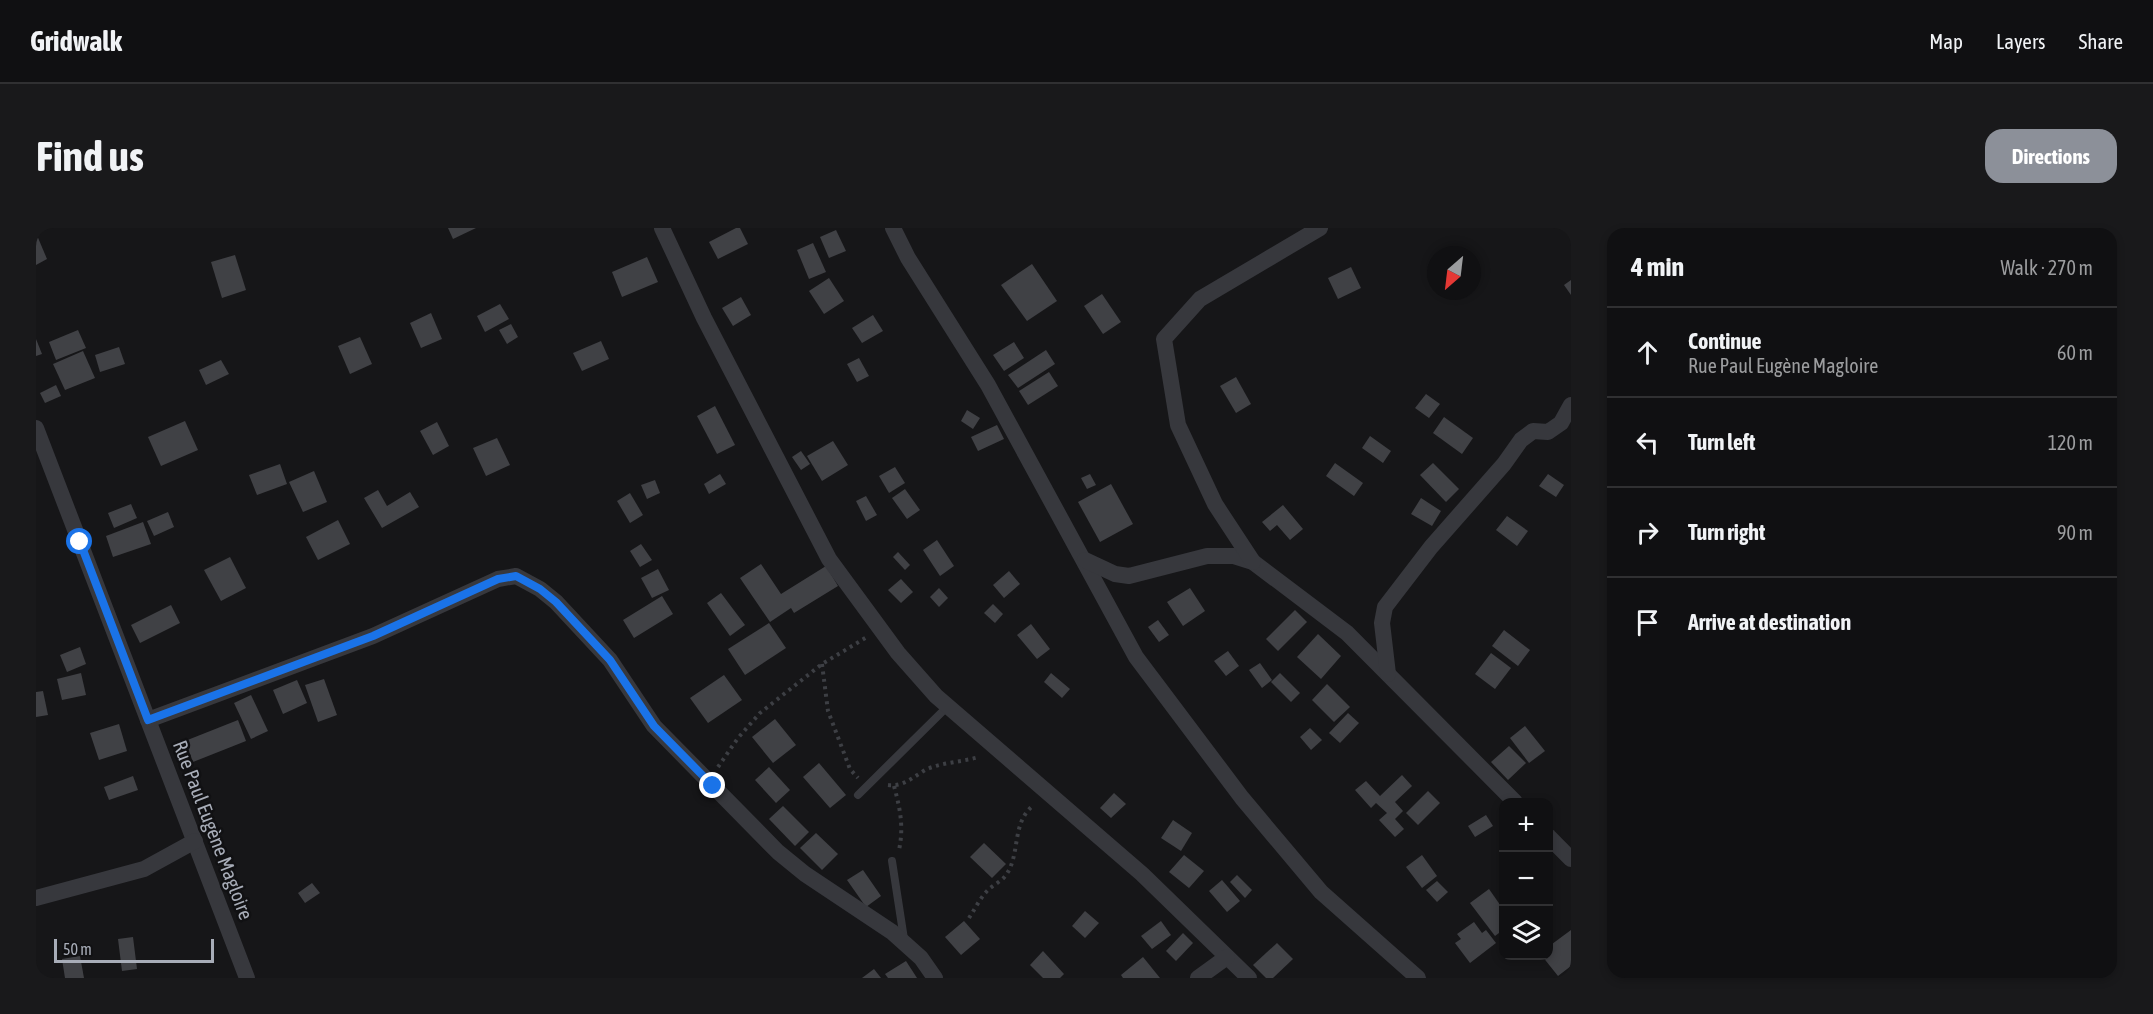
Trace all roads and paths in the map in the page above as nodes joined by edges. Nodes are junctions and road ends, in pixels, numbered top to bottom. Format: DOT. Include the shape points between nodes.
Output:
graph roads {
  1 [pos="662,228"];
  2 [pos="893,228"];
  3 [pos="1320,228"];
  4 [pos="1571,405"];
  5 [pos="36,428"];
  6 [pos="1085,560"];
  7 [pos="1253,562"];
  8 [pos="880,629"];
  9 [pos="1388,674"];
  10 [pos="948,706"];
  11 [pos="148,720"];
  12 [pos="713,786"];
  13 [pos="894,786"];
  14 [pos="1049,794"];
  15 [pos="858,795"];
  16 [pos="1511,798"];
  17 [pos="1553,841"];
  18 [pos="195,842"];
  19 [pos="1571,859"];
  20 [pos="892,861"];
  21 [pos="36,898"];
  22 [pos="969,918"];
  23 [pos="904,943"];
  24 [pos="1227,957"];
  25 [pos="247,978"];
  26 [pos="935,978"];
  27 [pos="1198,978"];
  28 [pos="1249,978"];
  29 [pos="1418,978"];
  1 -- 8 [label="street" via="704,318 829,559"];
  2 -- 6 [label="street" via="988,385"];
  3 -- 7 [label="street" via="1200,299 1164,339 1178,425 1215,504"];
  4 -- 9 [label="street" via="1561,423 1548,432 1533,431 1521,440 1385,607 1382,623"];
  5 -- 11 [label="street, Rue Paul Eugène Magloire"];
  6 -- 7 [label="street" via="1114,574 1129,576 1207,556 1234,556"];
  6 -- 29 [label="street" via="1136,657 1242,798 1321,892"];
  7 -- 9 [label="street" via="1347,633"];
  8 -- 10 [label="street"];
  8 -- 12 [label="path" via="822,664 760,713 728,752"];
  9 -- 16 [label="street"];
  10 -- 14 [label="street"];
  10 -- 15 [label="lane"];
  11 -- 12 [label="street" via="373,636 498,579 516,576 556,602 602,651 654,726"];
  11 -- 18 [label="street, Rue Paul Eugène Magloire"];
  12 -- 23 [label="street" via="778,852"];
  13 -- 20 [label="path" via="903,834"];
  14 -- 22 [label="path" via="1030,808 1018,829 1006,876 987,891"];
  14 -- 24 [label="street" via="1142,874"];
  17 -- 19 [label="street"];
  18 -- 21 [label="street" via="144,869"];
  18 -- 25 [label="street, Rue Paul Eugène Magloire"];
  20 -- 23 [label="lane"];
  23 -- 26 [label="street"];
  24 -- 27 [label="street"];
  24 -- 28 [label="street"];
}
